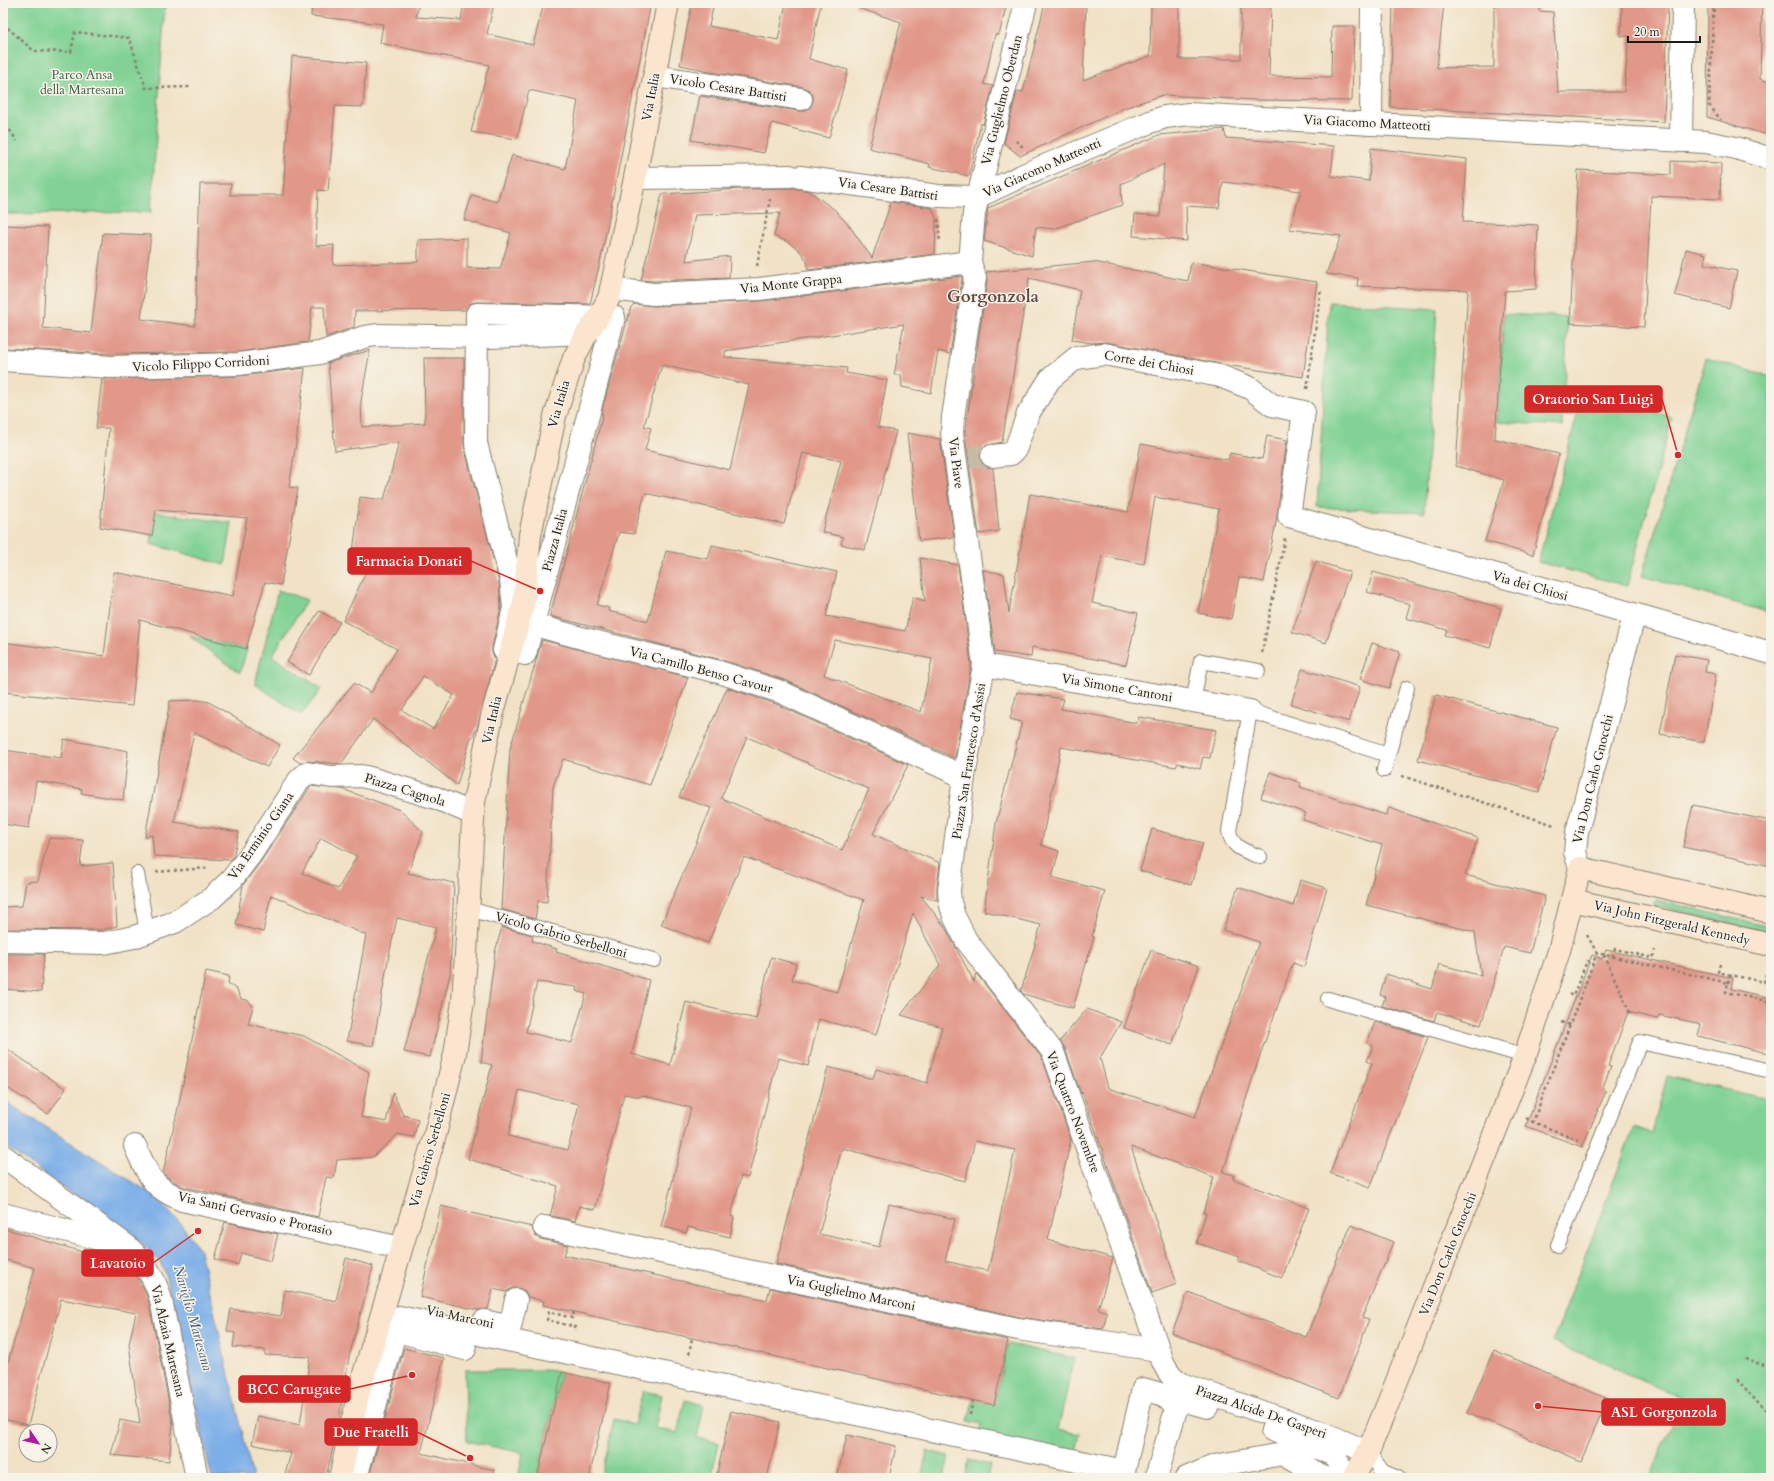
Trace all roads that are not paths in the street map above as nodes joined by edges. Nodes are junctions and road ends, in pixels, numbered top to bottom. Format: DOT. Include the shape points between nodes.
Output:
graph roads {
  1 [pos="668,3"];
  2 [pos="1026,3"];
  3 [pos="1372,3"];
  4 [pos="1683,3"];
  5 [pos="655,76"];
  6 [pos="801,100"];
  7 [pos="1371,124"];
  8 [pos="1681,140"];
  9 [pos="1771,159"];
  10 [pos="635,178"];
  11 [pos="977,197"];
  12 [pos="970,262"];
  13 [pos="611,289"];
  14 [pos="593,324"];
  15 [pos="477,337"];
  16 [pos="3,360"];
  17 [pos="992,456"];
  18 [pos="1289,516"];
  19 [pos="1634,616"];
  20 [pos="526,623"];
  21 [pos="510,651"];
  22 [pos="1771,653"];
  23 [pos="984,664"];
  24 [pos="1258,671"];
  25 [pos="1408,688"];
  26 [pos="1193,701"];
  27 [pos="1250,711"];
  28 [pos="1388,756"];
  29 [pos="1384,770"];
  30 [pos="312,774"];
  31 [pos="964,777"];
  32 [pos="473,814"];
  33 [pos="1260,857"];
  34 [pos="954,858"];
  35 [pos="1580,868"];
  36 [pos="137,874"];
  37 [pos="1572,900"];
  38 [pos="469,909"];
  39 [pos="1771,912"];
  40 [pos="147,932"];
  41 [pos="3,941"];
  42 [pos="1771,945"];
  43 [pos="654,960"];
  44 [pos="1328,999"];
  45 [pos="1525,1056"];
  46 [pos="1771,1071"];
  47 [pos="135,1146"];
  48 [pos="3,1156"];
  49 [pos="3,1214"];
  50 [pos="544,1227"];
  51 [pos="126,1246"];
  52 [pos="1558,1246"];
  53 [pos="401,1248"];
  54 [pos="516,1300"];
  55 [pos="384,1301"];
  56 [pos="394,1330"];
  57 [pos="465,1349"];
  58 [pos="522,1355"];
  59 [pos="1161,1356"];
  60 [pos="1164,1395"];
  61 [pos="1317,1448"];
  62 [pos="1368,1452"];
  63 [pos="1282,1454"];
  64 [pos="197,1478"];
  65 [pos="340,1478"];
  66 [pos="356,1478"];
  67 [pos="1085,1478"];
  68 [pos="1156,1478"];
  69 [pos="1186,1478"];
  70 [pos="1324,1478"];
  71 [pos="1337,1478"];
  72 [pos="1353,1478"];
  73 [pos="1398,1478"];
  1 -- 5 [label="street, Via Italia"];
  2 -- 11 [label="street, Via Guglielmo Oberdan"];
  3 -- 7 [label="street"];
  4 -- 8 [label="street"];
  5 -- 6 [label="street, Vicolo Cesare Battisti"];
  5 -- 10 [label="street, Via Italia"];
  7 -- 8 [label="street, Via Giacomo Matteotti"];
  7 -- 11 [label="street, Via Giacomo Matteotti" via="1196,114 1165,117 1030,172"];
  8 -- 9 [label="street, Via Giacomo Matteotti" via="1726,146"];
  10 -- 11 [label="street, Via Cesare Battisti" via="788,176 938,196"];
  10 -- 13 [label="street, Via Italia"];
  11 -- 12 [label="street, Via Guglielmo Oberdan"];
  12 -- 13 [label="street, Via Monte Grappa" via="754,289 654,294"];
  12 -- 23 [label="street, Via Piave" via="975,278 953,416 962,459"];
  13 -- 14 [label="street, Via Italia" via="609,298"];
  14 -- 15 [label="street, Vicolo Filippo Corridoni"];
  14 -- 20 [label="street, Via Italia" via="569,370 554,416 531,527 524,602"];
  14 -- 20 [label="street, Piazza Italia" via="614,317"];
  15 -- 16 [label="street, Vicolo Filippo Corridoni" via="370,336 320,353 239,364 111,367"];
  15 -- 21 [label="street" via="476,443 511,580 514,608 504,650"];
  17 -- 18 [label="street, Corte dei Chiosi" via="1011,454 1015,450 1028,414 1050,379 1076,358 1104,354 1220,376 1250,388 1272,405 1304,412"];
  18 -- 19 [label="street, Via dei Chiosi"];
  19 -- 22 [label="street, Via dei Chiosi"];
  19 -- 35 [label="street, Via Don Carlo Gnocchi" via="1577,832 1575,852"];
  20 -- 21 [label="street, Via Italia"];
  20 -- 31 [label="street, Via Camillo Benso Cavour" via="719,672 781,692"];
  21 -- 32 [label="street, Via Italia" via="492,716 476,788"];
  23 -- 26 [label="street, Via Simone Cantoni"];
  23 -- 31 [label="street, Piazza San Francesco d'Assisi"];
  24 -- 26 [label="lane" via="1201,661"];
  25 -- 28 [label="lane"];
  26 -- 27 [label="street, Via Simone Cantoni"];
  27 -- 28 [label="lane"];
  27 -- 33 [label="lane" via="1229,831 1235,846"];
  28 -- 29 [label="lane"];
  30 -- 32 [label="street, Piazza Cagnola" via="370,778 436,798"];
  30 -- 40 [label="street, Via Erminio Giana" via="307,774 299,780 242,867 220,891 175,922"];
  31 -- 34 [label="street, Piazza San Francesco d'Assisi"];
  32 -- 38 [label="street, Via Gabrio Serbelloni"];
  34 -- 59 [label="street, Via Quattro Novembre" via="949,890 954,916 966,940 1053,1052"];
  35 -- 37 [label="street, Via Don Carlo Gnocchi"];
  35 -- 39 [label="street"];
  36 -- 40 [label="lane"];
  37 -- 42 [label="street, Via John Fitzgerald Kennedy"];
  37 -- 45 [label="street, Via Don Carlo Gnocchi" via="1559,951"];
  38 -- 43 [label="lane, Vicolo Gabrio Serbelloni"];
  38 -- 53 [label="street, Via Gabrio Serbelloni" via="463,1000 455,1054 437,1127"];
  40 -- 41 [label="street, Via Erminio Giana" via="120,941 104,943"];
  44 -- 45 [label="lane"];
  45 -- 62 [label="street, Via Don Carlo Gnocchi"];
  46 -- 52 [label="lane" via="1640,1042"];
  47 -- 53 [label="street, Via Santi Gervasio e Protasio" via="150,1178 163,1192 182,1200"];
  48 -- 51 [label="street, Via Alzaia Martesana"];
  49 -- 51 [label="street"];
  50 -- 59 [label="street, Via Guglielmo Marconi" via="1018,1329"];
  51 -- 64 [label="street, Via Alzaia Martesana" via="146,1267 159,1293"];
  53 -- 55 [label="street, Via Gabrio Serbelloni"];
  54 -- 55 [label="street, Via Marconi" via="510,1327"];
  55 -- 65 [label="street, Via Gabrio Serbelloni" via="358,1391"];
  56 -- 57 [label="street"];
  56 -- 60 [label="street" via="399,1317 1124,1471 1143,1389"];
  56 -- 66 [label="street"];
  58 -- 67 [label="street"];
  59 -- 62 [label="street, Piazza Alcide De Gasperi" via="1172,1378 1184,1385 1323,1433"];
  60 -- 61 [label="street" via="1216,1409"];
  60 -- 68 [label="street" via="1176,1406"];
  61 -- 63 [label="street"];
  61 -- 71 [label="street" via="1334,1454 1341,1469"];
  62 -- 72 [label="street, Via Don Carlo Gnocchi"];
  62 -- 73 [label="lane" via="1383,1472"];
  63 -- 69 [label="street" via="1214,1466"];
  63 -- 70 [label="street"];
}
